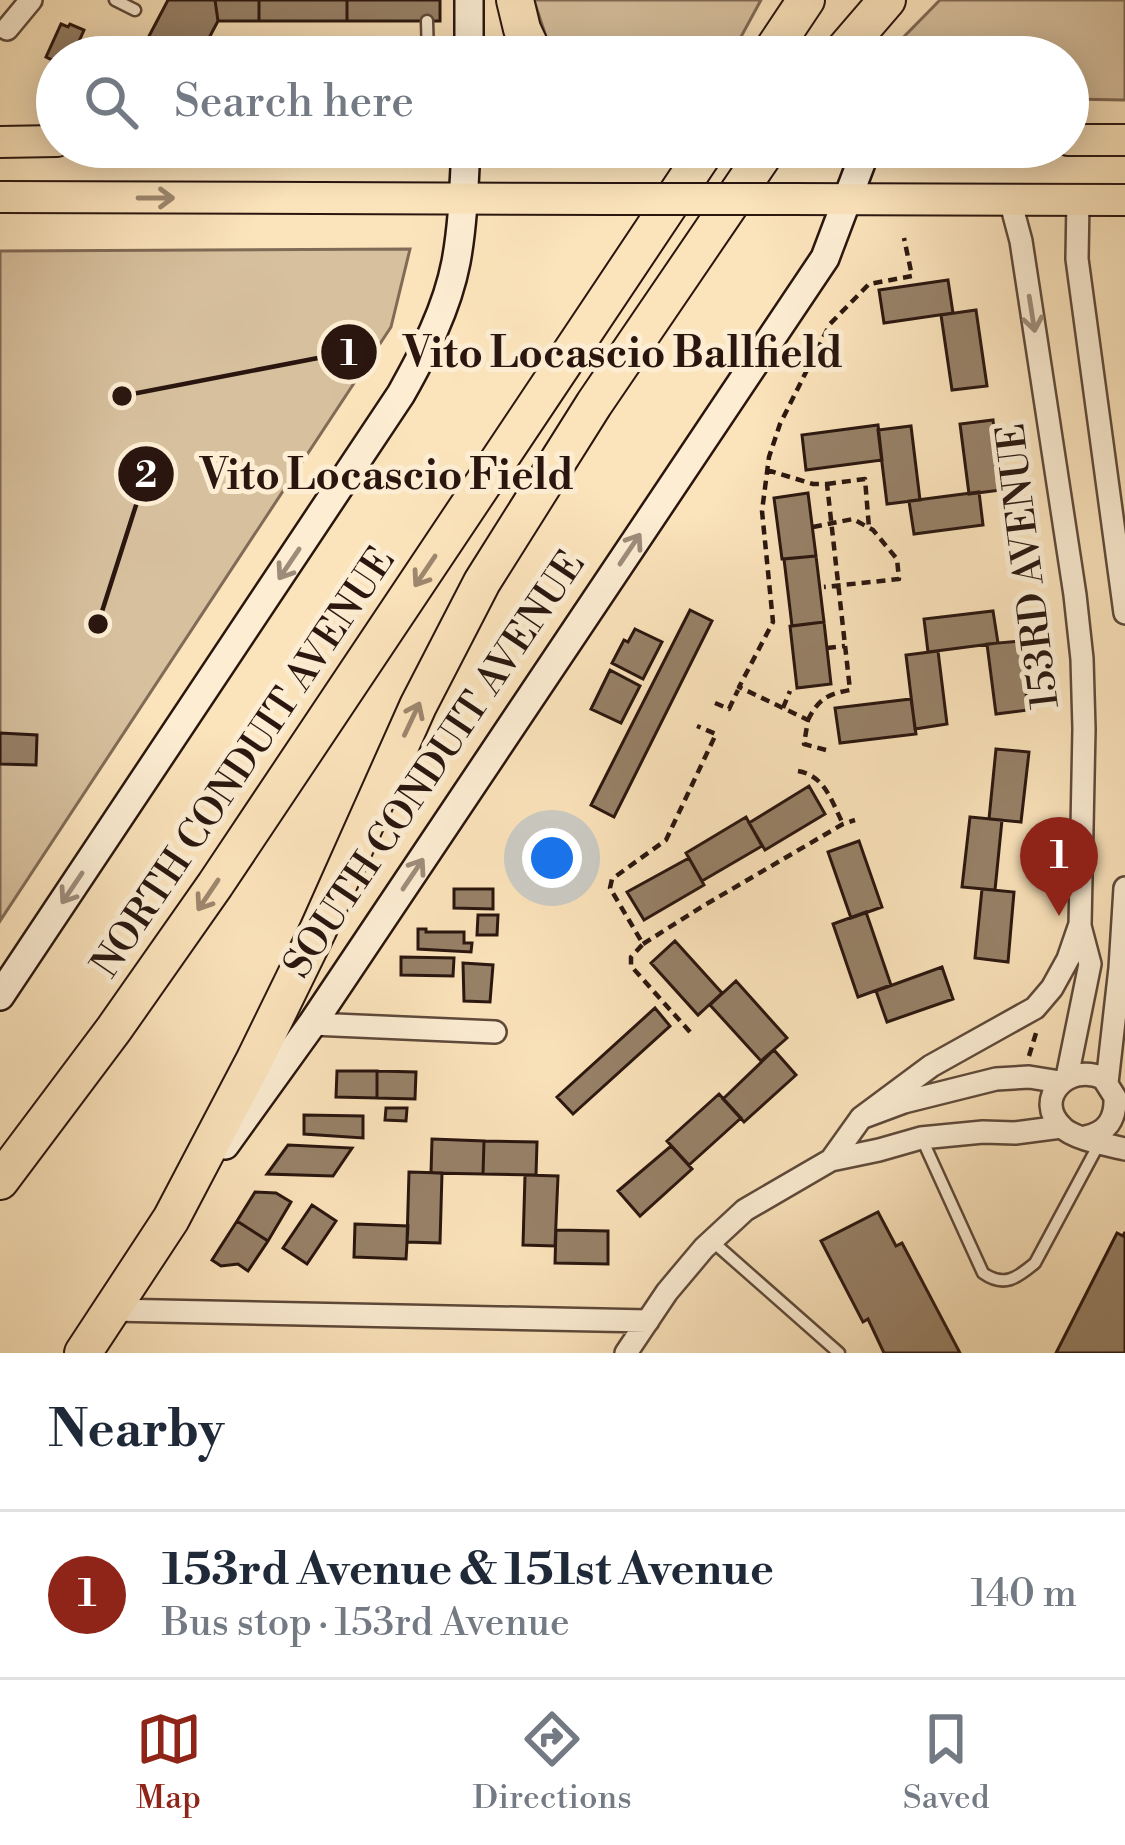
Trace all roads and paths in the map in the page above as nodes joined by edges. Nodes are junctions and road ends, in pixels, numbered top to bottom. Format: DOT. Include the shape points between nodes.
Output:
graph roads {
  1 [pos="31,0"];
  2 [pos="115,0"];
  3 [pos="470,0"];
  4 [pos="515,0"];
  5 [pos="781,0"];
  6 [pos="806,0"];
  7 [pos="887,0"];
  8 [pos="135,10"];
  9 [pos="428,21"];
  10 [pos="8,29"];
  11 [pos="428,36"];
  12 [pos="469,36"];
  13 [pos="525,36"];
  14 [pos="765,36"];
  15 [pos="782,36"];
  16 [pos="856,36"];
  17 [pos="1089,140"];
  18 [pos="1125,140"];
  19 [pos="36,141"];
  20 [pos="0,142"];
  21 [pos="465,168"];
  22 [pos="694,168"];
  23 [pos="755,168"];
  24 [pos="859,168"];
  25 [pos="0,197"];
  26 [pos="463,199"];
  27 [pos="847,200"];
  28 [pos="1010,200"];
  29 [pos="1078,200"];
  30 [pos="1125,200"];
  31 [pos="904,238"];
  32 [pos="767,470"];
  33 [pos="876,478"];
  34 [pos="865,479"];
  35 [pos="826,484"];
  36 [pos="832,524"];
  37 [pos="813,527"];
  38 [pos="869,528"];
  39 [pos="838,585"];
  40 [pos="824,587"];
  41 [pos="1125,613"];
  42 [pos="845,646"];
  43 [pos="827,648"];
  44 [pos="740,687"];
  45 [pos="790,692"];
  46 [pos="716,703"];
  47 [pos="783,708"];
  48 [pos="808,720"];
  49 [pos="697,726"];
  50 [pos="826,750"];
  51 [pos="798,770"];
  52 [pos="855,820"];
  53 [pos="843,824"];
  54 [pos="1125,888"];
  55 [pos="1080,926"];
  56 [pos="643,944"];
  57 [pos="1123,974"];
  58 [pos="0,996"];
  59 [pos="312,1024"];
  60 [pos="495,1032"];
  61 [pos="690,1032"];
  62 [pos="1032,1042"];
  63 [pos="1046,1045"];
  64 [pos="1064,1079"];
  65 [pos="1115,1089"];
  66 [pos="861,1118"];
  67 [pos="1061,1127"];
  68 [pos="921,1138"];
  69 [pos="1092,1140"];
  70 [pos="1125,1149"];
  71 [pos="831,1160"];
  72 [pos="0,1181"];
  73 [pos="171,1219"];
  74 [pos="712,1241"];
  75 [pos="112,1310"];
  76 [pos="648,1321"];
  77 [pos="83,1353"];
  78 [pos="626,1353"];
  79 [pos="839,1353"];
  1 -- 10 [label="street"];
  2 -- 8 [label="lane"];
  3 -- 12 [label="street"];
  4 -- 13 [label="highway"];
  5 -- 14 [label="highway"];
  6 -- 15 [label="highway"];
  7 -- 16 [label="highway"];
  9 -- 11 [label="lane"];
  17 -- 18 [label="main road"];
  19 -- 20 [label="main road"];
  21 -- 26 [label="street, NORTH CONDUIT AVENUE"];
  22 -- 72 [label="highway, NORTH CONDUIT AVENUE, one-way" via="215,885"];
  73 -- 23 [label="highway, one-way" via="482,582"];
  24 -- 27 [label="street, SOUTH CONDUIT AVENUE"];
  25 -- 26 [label="main road, one-way"];
  26 -- 27 [label="main road, bridge"];
  26 -- 58 [label="street, NORTH CONDUIT AVENUE, one-way" via="449,287 401,394"];
  27 -- 28 [label="main road"];
  59 -- 27 [label="street, SOUTH CONDUIT AVENUE, one-way" via="825,258"];
  28 -- 29 [label="main road"];
  28 -- 55 [label="street, 153RD AVENUE, one-way" via="1076,595 1084,729"];
  29 -- 30 [label="main road"];
  29 -- 41 [label="street" via="1077,259"];
  31 -- 32 [label="path" via="912,276 869,284 830,324 780,424"];
  32 -- 35 [label="path"];
  32 -- 44 [label="path" via="762,511 773,622"];
  33 -- 34 [label="path"];
  34 -- 35 [label="path"];
  34 -- 38 [label="path"];
  35 -- 36 [label="path"];
  36 -- 37 [label="path"];
  36 -- 38 [label="path" via="853,519"];
  36 -- 39 [label="path"];
  38 -- 39 [label="path" via="897,559 899,579"];
  39 -- 40 [label="path"];
  39 -- 42 [label="path"];
  42 -- 43 [label="path"];
  42 -- 48 [label="path" via="850,690 829,694"];
  44 -- 46 [label="path" via="729,709"];
  44 -- 47 [label="path"];
  45 -- 47 [label="path"];
  47 -- 48 [label="path"];
  48 -- 50 [label="path" via="804,744"];
  49 -- 56 [label="path" via="716,734 666,840 612,879"];
  51 -- 53 [label="path" via="825,787"];
  52 -- 53 [label="path"];
  53 -- 56 [label="path"];
  54 -- 57 [label="street"];
  55 -- 64 [label="street, 153RD AVENUE" via="1090,964"];
  55 -- 66 [label="street, 153RD AVENUE" via="1035,1008 931,1066"];
  56 -- 61 [label="path" via="631,966"];
  57 -- 65 [label="street"];
  59 -- 60 [label="street"];
  59 -- 73 [label="street, SOUTH CONDUIT AVENUE"];
  62 -- 63 [label="path"];
  64 -- 65 [label="street" via="1092,1073"];
  64 -- 66 [label="street" via="996,1079"];
  64 -- 67 [label="street" via="1052,1105"];
  65 -- 69 [label="street" via="1112,1120"];
  66 -- 71 [label="street, 153RD AVENUE"];
  67 -- 68 [label="street"];
  67 -- 69 [label="street"];
  68 -- 69 [label="lane" via="983,1273 1006,1282 1035,1263"];
  68 -- 71 [label="street"];
  69 -- 70 [label="street"];
  71 -- 74 [label="street" via="745,1210"];
  73 -- 75 [label="highway, SOUTH CONDUIT AVENUE"];
  74 -- 76 [label="street"];
  74 -- 79 [label="lane"];
  75 -- 76 [label="street"];
  75 -- 77 [label="highway, SOUTH CONDUIT AVENUE"];
  76 -- 78 [label="street"];
}
